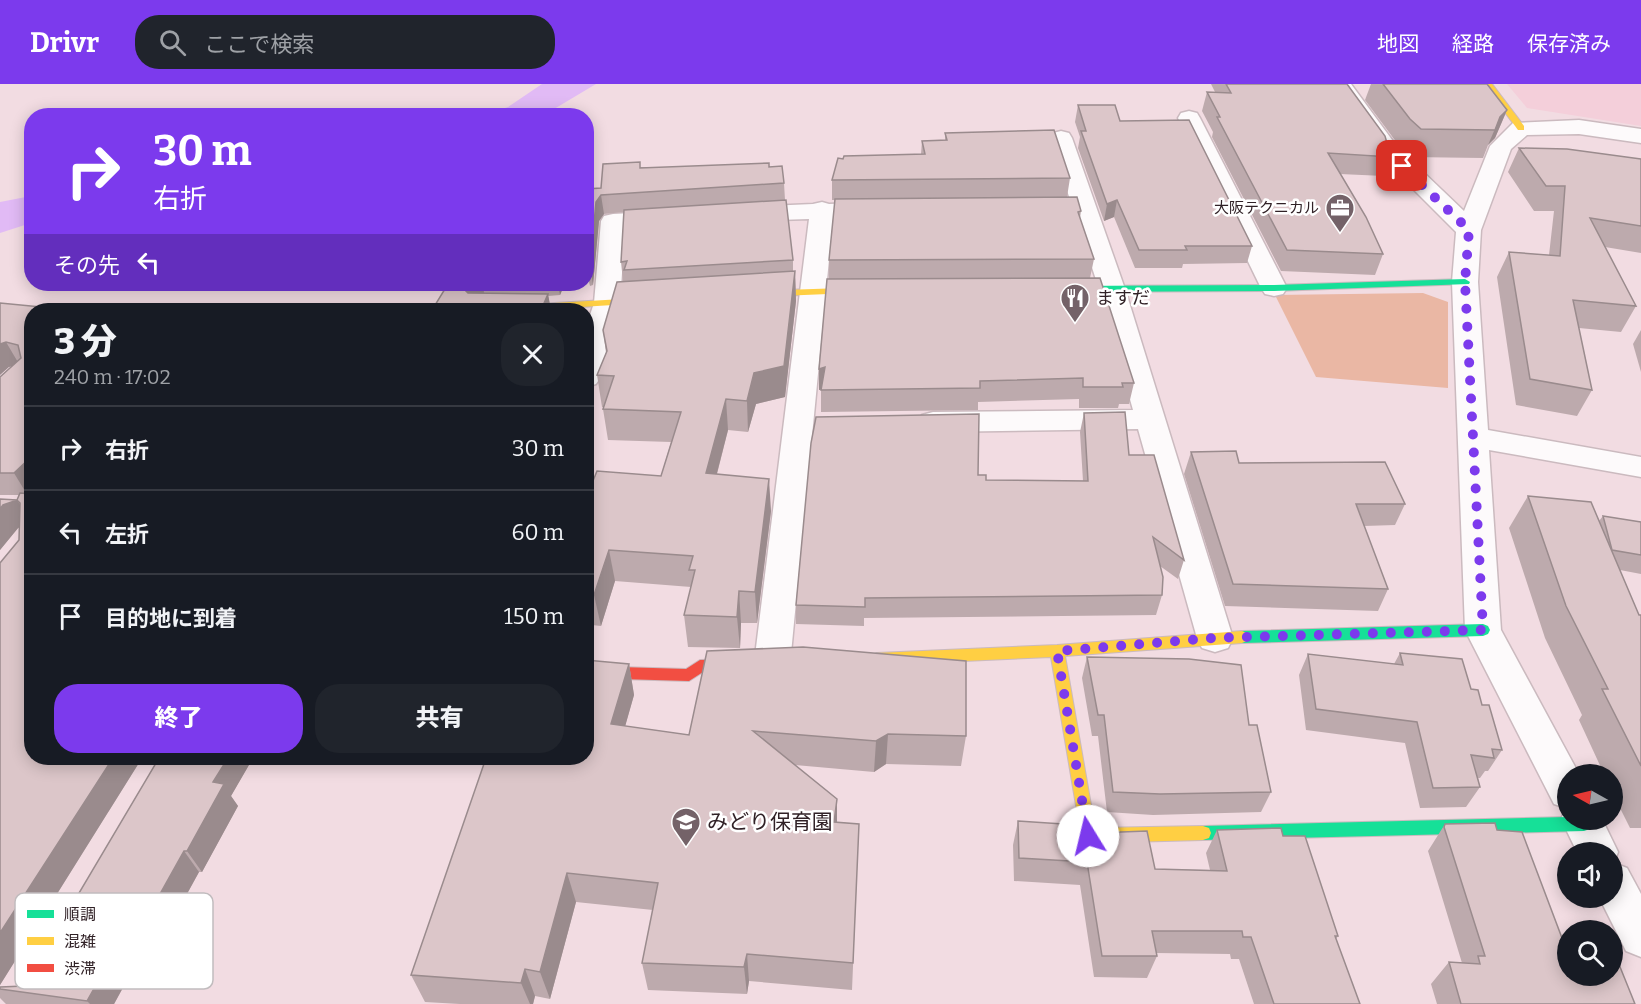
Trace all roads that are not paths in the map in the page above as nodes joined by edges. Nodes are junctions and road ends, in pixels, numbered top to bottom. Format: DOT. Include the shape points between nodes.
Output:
graph roads {
  1 [pos="1340,84"];
  2 [pos="1488,84"];
  3 [pos="1188,118"];
  4 [pos="1521,128"];
  5 [pos="1641,136"];
  6 [pos="1061,138"];
  7 [pos="905,208"];
  8 [pos="822,209"];
  9 [pos="1469,230"];
  10 [pos="1465,282"];
  11 [pos="1274,288"];
  12 [pos="1112,289"];
  13 [pos="815,290"];
  14 [pos="886,290"];
  15 [pos="1041,290"];
  16 [pos="734,295"];
  17 [pos="665,299"];
  18 [pos="607,303"];
  19 [pos="594,304"];
  20 [pos="594,349"];
  21 [pos="1151,419"];
  22 [pos="905,422"];
  23 [pos="1472,437"];
  24 [pos="1641,467"];
  25 [pos="1483,630"];
  26 [pos="1215,638"];
  27 [pos="1057,651"];
  28 [pos="867,659"];
  29 [pos="778,664"];
  30 [pos="594,672"];
  31 [pos="1557,772"];
  32 [pos="1557,823"];
  33 [pos="1623,902"];
  34 [pos="1641,937"];
  1 -- 9 [label="street" via="1390,153"];
  2 -- 4 [label="street"];
  3 -- 11 [label="street"];
  4 -- 5 [label="street" via="1579,127"];
  4 -- 9 [label="street" via="1501,146"];
  6 -- 12 [label="street" via="1071,207"];
  7 -- 8 [label="street"];
  8 -- 13 [label="street"];
  8 -- 18 [label="street" via="613,221"];
  9 -- 10 [label="street"];
  10 -- 11 [label="street"];
  10 -- 23 [label="street"];
  11 -- 12 [label="street"];
  12 -- 15 [label="street"];
  12 -- 21 [label="street"];
  13 -- 14 [label="street"];
  13 -- 16 [label="street"];
  13 -- 29 [label="street" via="811,423"];
  17 -- 18 [label="street"];
  18 -- 19 [label="street"];
  18 -- 20 [label="street"];
  21 -- 22 [label="street"];
  21 -- 26 [label="street"];
  23 -- 24 [label="street"];
  23 -- 25 [label="street"];
  25 -- 26 [label="street"];
  25 -- 31 [label="street"];
  26 -- 27 [label="street"];
  27 -- 28 [label="street"];
  27 -- 32 [label="street" via="1088,836"];
  29 -- 30 [label="street" via="700,666 689,675"];
  33 -- 34 [label="street"];
}
